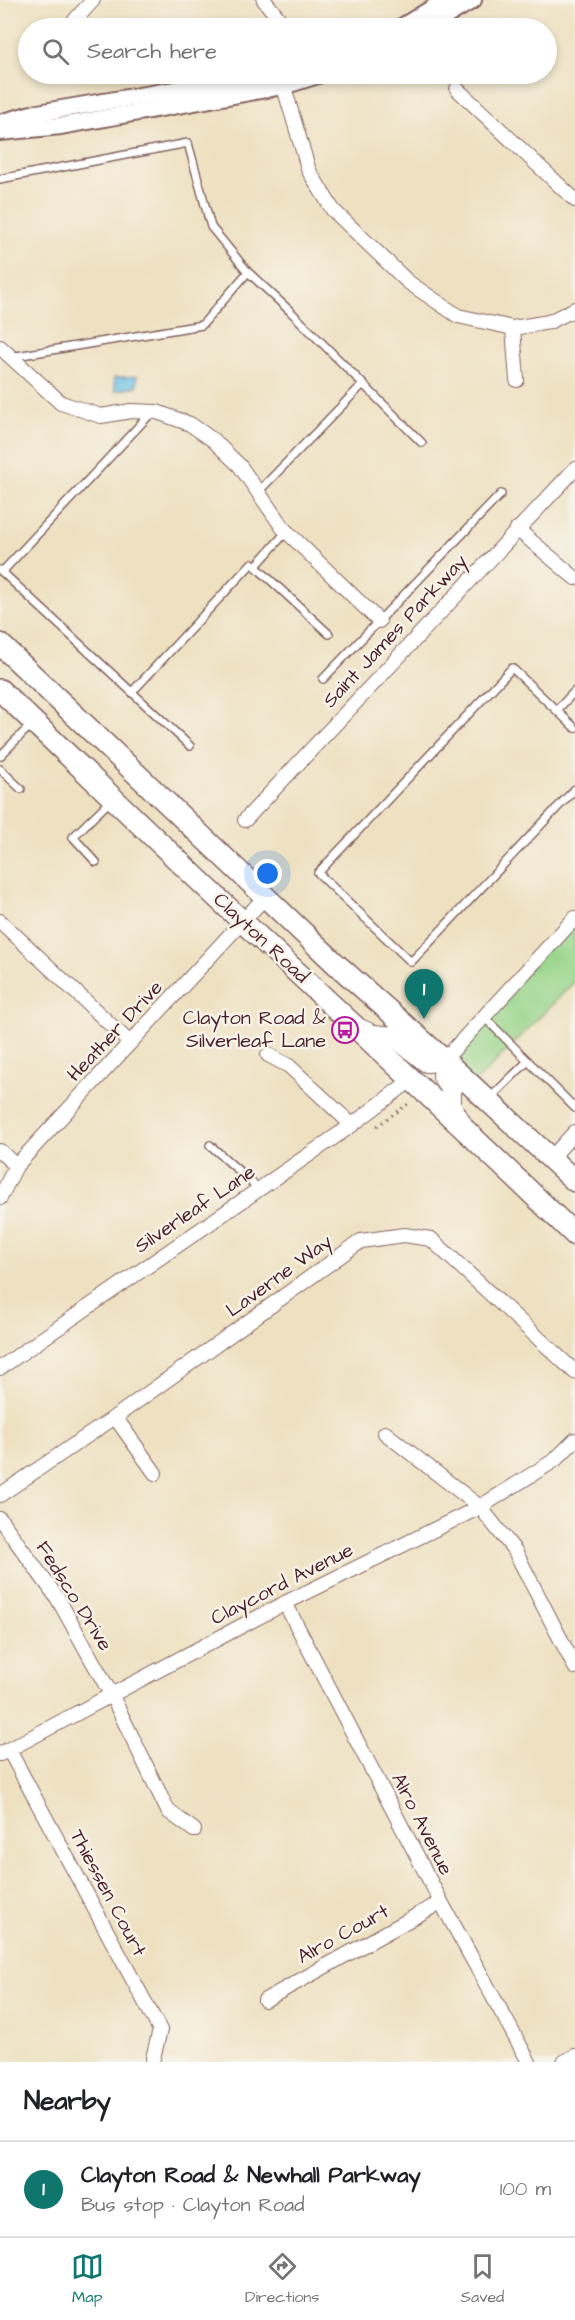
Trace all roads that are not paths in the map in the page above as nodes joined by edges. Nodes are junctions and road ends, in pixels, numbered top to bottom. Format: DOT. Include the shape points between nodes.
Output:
graph roads {
  1 [pos="93,0"];
  2 [pos="264,0"];
  3 [pos="446,0"];
  4 [pos="473,0"];
  5 [pos="77,18"];
  6 [pos="278,18"];
  7 [pos="416,18"];
  8 [pos="443,18"];
  9 [pos="210,84"];
  10 [pos="263,84"];
  11 [pos="283,84"];
  12 [pos="457,89"];
  13 [pos="0,123"];
  14 [pos="0,132"];
  15 [pos="0,179"];
  16 [pos="575,200"];
  17 [pos="248,272"];
  18 [pos="575,309"];
  19 [pos="513,328"];
  20 [pos="5,352"];
  21 [pos="518,380"];
  22 [pos="363,384"];
  23 [pos="152,412"];
  24 [pos="422,443"];
  25 [pos="575,469"];
  26 [pos="258,492"];
  27 [pos="501,494"];
  28 [pos="517,530"];
  29 [pos="287,531"];
  30 [pos="256,566"];
  31 [pos="1,571"];
  32 [pos="575,578"];
  33 [pos="379,621"];
  34 [pos="329,634"];
  35 [pos="0,644"];
  36 [pos="323,680"];
  37 [pos="0,690"];
  38 [pos="575,691"];
  39 [pos="132,692"];
  40 [pos="557,710"];
  41 [pos="33,722"];
  42 [pos="575,728"];
  43 [pos="189,746"];
  44 [pos="0,756"];
  45 [pos="0,769"];
  46 [pos="21,789"];
  47 [pos="575,789"];
  48 [pos="113,798"];
  49 [pos="245,820"];
  50 [pos="96,862"];
  51 [pos="266,896"];
  52 [pos="575,918"];
  53 [pos="0,921"];
  54 [pos="243,922"];
  55 [pos="483,1017"];
  56 [pos="357,1028"];
  57 [pos="129,1043"];
  58 [pos="268,1055"];
  59 [pos="444,1060"];
  60 [pos="528,1061"];
  61 [pos="411,1080"];
  62 [pos="488,1100"];
  63 [pos="575,1108"];
  64 [pos="352,1125"];
  65 [pos="463,1126"];
  66 [pos="575,1132"];
  67 [pos="210,1144"];
  68 [pos="0,1150"];
  69 [pos="551,1158"];
  70 [pos="16,1166"];
  71 [pos="575,1181"];
  72 [pos="259,1188"];
  73 [pos="0,1198"];
  74 [pos="575,1235"];
  75 [pos="0,1368"];
  76 [pos="575,1372"];
  77 [pos="115,1417"];
  78 [pos="385,1433"];
  79 [pos="575,1440"];
  80 [pos="155,1473"];
  81 [pos="0,1495"];
  82 [pos="480,1507"];
  83 [pos="0,1519"];
  84 [pos="285,1603"];
  85 [pos="575,1667"];
  86 [pos="112,1696"];
  87 [pos="4,1752"];
  88 [pos="194,1830"];
  89 [pos="441,1902"];
  90 [pos="265,2000"];
  91 [pos="575,2056"];
  92 [pos="153,2058"];
  93 [pos="529,2062"];
  94 [pos="564,2062"];
  1 -- 5 [label="street"];
  2 -- 6 [label="street"];
  3 -- 7 [label="street"];
  4 -- 8 [label="street"];
  9 -- 13 [label="street" via="32,114"];
  10 -- 14 [label="street" via="61,126"];
  11 -- 19 [label="street" via="309,171 333,210 408,282 458,316"];
  12 -- 16 [label="street"];
  15 -- 17 [label="lane" via="188,143 211,227"];
  17 -- 20 [label="lane" via="202,325"];
  17 -- 22 [label="lane"];
  18 -- 19 [label="street" via="549,322"];
  19 -- 21 [label="street"];
  20 -- 23 [label="street" via="61,403 101,416"];
  22 -- 24 [label="lane"];
  22 -- 26 [label="lane"];
  23 -- 26 [label="street" via="190,424 213,440 240,466"];
  23 -- 31 [label="lane"];
  25 -- 28 [label="street, Saint James Parkway"];
  26 -- 29 [label="street"];
  27 -- 33 [label="lane"];
  28 -- 32 [label="street"];
  28 -- 49 [label="street, Saint James Parkway"];
  29 -- 30 [label="lane"];
  29 -- 33 [label="street"];
  30 -- 34 [label="lane"];
  30 -- 39 [label="lane" via="252,563"];
  31 -- 39 [label="lane"];
  33 -- 36 [label="lane"];
  35 -- 51 [label="main road, Clayton Road"];
  37 -- 41 [label="main road, Clayton Road"];
  38 -- 40 [label="lane"];
  39 -- 43 [label="lane"];
  40 -- 42 [label="lane"];
  40 -- 47 [label="lane" via="512,668 318,873 411,962"];
  41 -- 44 [label="lane"];
  41 -- 48 [label="main road, Clayton Road"];
  45 -- 46 [label="lane"];
  48 -- 50 [label="lane" via="74,837"];
  48 -- 54 [label="main road, Clayton Road"];
  51 -- 54 [label="street, Heather Drive"];
  51 -- 59 [label="main road, Clayton Road"];
  52 -- 55 [label="street"];
  53 -- 57 [label="street"];
  54 -- 56 [label="main road, Clayton Road"];
  54 -- 57 [label="street, Heather Drive"];
  55 -- 59 [label="street"];
  55 -- 60 [label="lane"];
  56 -- 59 [label="main road" via="372,1035 395,1037 427,1062"];
  56 -- 61 [label="main road, Clayton Road"];
  57 -- 70 [label="street, Heather Drive"];
  58 -- 64 [label="street" via="289,1065"];
  59 -- 62 [label="main road, Clayton Road"];
  59 -- 65 [label="main road" via="443,1077 451,1088 452,1106"];
  60 -- 62 [label="lane"];
  60 -- 63 [label="lane"];
  61 -- 64 [label="street, Silverleaf Lane"];
  61 -- 65 [label="main road, Clayton Road"];
  62 -- 69 [label="main road, Clayton Road"];
  64 -- 72 [label="street, Silverleaf Lane"];
  65 -- 74 [label="main road, Clayton Road"];
  66 -- 69 [label="street"];
  67 -- 72 [label="lane"];
  68 -- 70 [label="street"];
  69 -- 71 [label="main road, Clayton Road"];
  70 -- 73 [label="street, Heather Drive"];
  72 -- 75 [label="street, Silverleaf Lane"];
  76 -- 77 [label="street, Laverne Way" via="431,1239 404,1235 361,1241"];
  77 -- 80 [label="street"];
  77 -- 81 [label="street, Laverne Way"];
  78 -- 82 [label="street"];
  79 -- 82 [label="street, Claycord Avenue" via="555,1460"];
  82 -- 84 [label="street, Claycord Avenue"];
  82 -- 85 [label="street" via="515,1551"];
  83 -- 86 [label="street, Fedsco Drive" via="58,1599"];
  84 -- 86 [label="street, Claycord Avenue"];
  84 -- 89 [label="street, Alro Avenue"];
  86 -- 87 [label="street, Claycord Avenue"];
  86 -- 88 [label="street, Fedsco Drive" via="168,1811"];
  87 -- 92 [label="street, Thiessen Court" via="160,2030"];
  89 -- 90 [label="street, Alro Court"];
  89 -- 93 [label="street, Alro Avenue"];
  91 -- 94 [label="street"];
}
